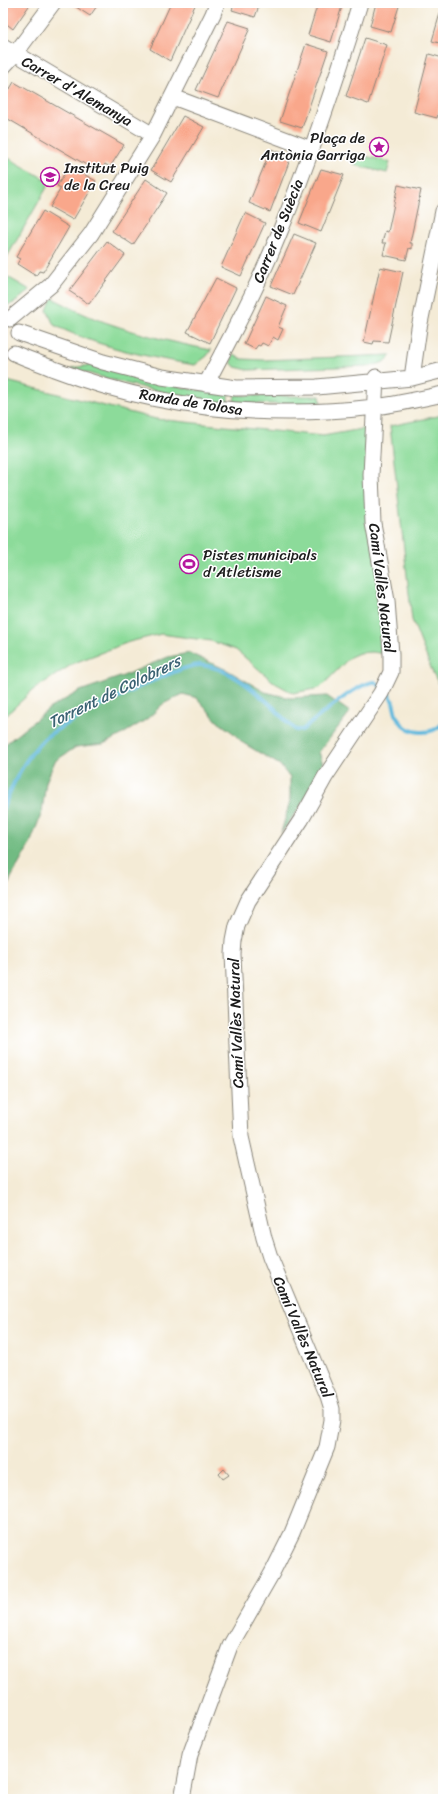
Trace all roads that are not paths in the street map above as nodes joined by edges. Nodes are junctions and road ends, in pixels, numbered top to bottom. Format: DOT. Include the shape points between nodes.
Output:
graph roads {
  1 [pos="53,3"];
  2 [pos="217,3"];
  3 [pos="360,3"];
  4 [pos="9,50"];
  5 [pos="3,67"];
  6 [pos="173,97"];
  7 [pos="152,135"];
  8 [pos="311,149"];
  9 [pos="443,211"];
  10 [pos="6,318"];
  11 [pos="19,332"];
  12 [pos="9,356"];
  13 [pos="443,370"];
  14 [pos="412,378"];
  15 [pos="376,379"];
  16 [pos="206,384"];
  17 [pos="443,394"];
  18 [pos="375,407"];
  19 [pos="182,1799"];
  1 -- 4 [label="street"];
  2 -- 6 [label="street"];
  3 -- 8 [label="street, Carrer de Suècia"];
  4 -- 5 [label="street"];
  4 -- 7 [label="street, Carrer d'Alemanya"];
  6 -- 7 [label="street"];
  6 -- 8 [label="street"];
  7 -- 10 [label="street" via="91,234 51,285"];
  8 -- 16 [label="street, Carrer de Suècia" via="276,242 244,312"];
  9 -- 14 [label="street" via="419,328"];
  10 -- 11 [label="street" via="14,323"];
  11 -- 12 [label="street" via="18,347"];
  11 -- 16 [label="street, Ronda de Tolosa" via="103,362 162,377"];
  12 -- 18 [label="street, Ronda de Tolosa" via="92,384 161,401 231,411 298,412"];
  13 -- 14 [label="street, Ronda de Tolosa"];
  14 -- 15 [label="street, Ronda de Tolosa"];
  15 -- 16 [label="street, Ronda de Tolosa" via="318,387 236,388"];
  15 -- 18 [label="street"];
  17 -- 18 [label="street, Ronda de Tolosa"];
  18 -- 19 [label="street, Camí Vallès Natural" via="371,475 373,523 387,601 391,672 381,693 326,776 302,820 248,901 239,920 233,954 239,1120 244,1152 270,1257 328,1396 332,1420 327,1447 292,1533 230,1646 190,1755"];
}
